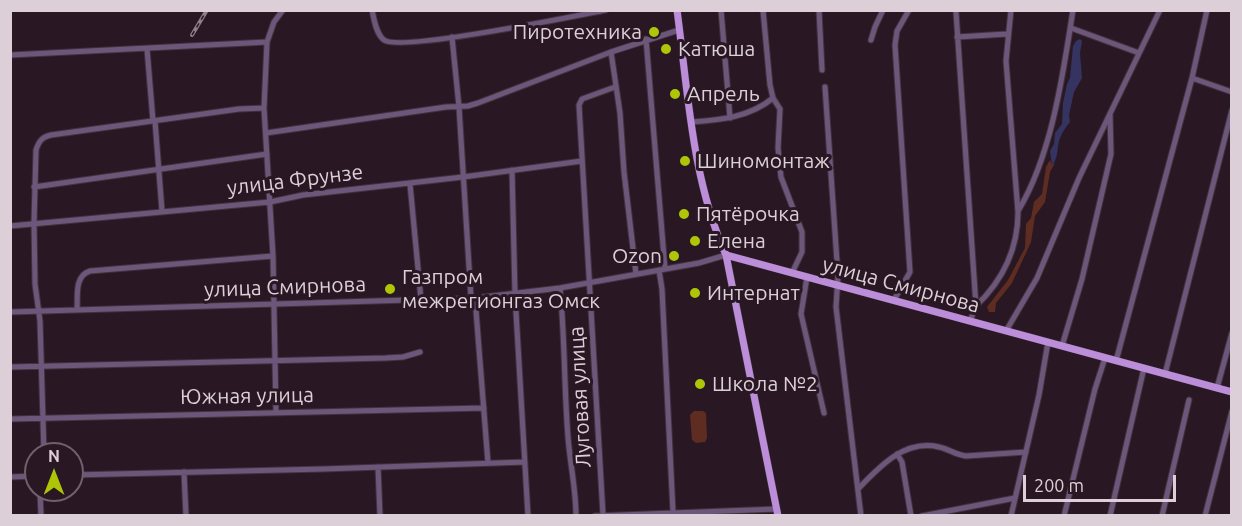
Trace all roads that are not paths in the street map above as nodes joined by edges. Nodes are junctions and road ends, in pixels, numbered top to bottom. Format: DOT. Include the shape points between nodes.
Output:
graph roads {
  1 [pos="283,10"];
  2 [pos="372,10"];
  3 [pos="606,10"];
  4 [pos="677,10"];
  5 [pos="721,10"];
  6 [pos="763,10"];
  7 [pos="819,10"];
  8 [pos="883,10"];
  9 [pos="909,10"];
  10 [pos="1011,10"];
  11 [pos="1073,10"];
  12 [pos="1160,10"];
  13 [pos="1206,10"];
  14 [pos="956,12"];
  15 [pos="277,13"];
  16 [pos="1071,28"];
  17 [pos="679,30"];
  18 [pos="1007,34"];
  19 [pos="452,37"];
  20 [pos="957,37"];
  21 [pos="646,39"];
  22 [pos="872,40"];
  23 [pos="267,42"];
  24 [pos="147,49"];
  25 [pos="611,52"];
  26 [pos="1138,53"];
  27 [pos="10,55"];
  28 [pos="822,70"];
  29 [pos="1192,78"];
  30 [pos="615,87"];
  31 [pos="825,87"];
  32 [pos="1232,92"];
  33 [pos="773,98"];
  34 [pos="459,107"];
  35 [pos="264,108"];
  36 [pos="1232,110"];
  37 [pos="1110,113"];
  38 [pos="730,118"];
  39 [pos="154,121"];
  40 [pos="692,122"];
  41 [pos="266,133"];
  42 [pos="267,154"];
  43 [pos="582,161"];
  44 [pos="158,170"];
  45 [pos="512,170"];
  46 [pos="463,177"];
  47 [pos="410,184"];
  48 [pos="34,187"];
  49 [pos="270,202"];
  50 [pos="162,211"];
  51 [pos="1017,212"];
  52 [pos="34,223"];
  53 [pos="10,226"];
  54 [pos="726,255"];
  55 [pos="273,256"];
  56 [pos="662,269"];
  57 [pos="792,273"];
  58 [pos="636,274"];
  59 [pos="807,277"];
  60 [pos="591,282"];
  61 [pos="837,285"];
  62 [pos="560,288"];
  63 [pos="515,295"];
  64 [pos="473,298"];
  65 [pos="421,300"];
  66 [pos="894,300"];
  67 [pos="274,304"];
  68 [pos="976,306"];
  69 [pos="77,310"];
  70 [pos="38,311"];
  71 [pos="10,312"];
  72 [pos="970,321"];
  73 [pos="1005,331"];
  74 [pos="1232,333"];
  75 [pos="1048,342"];
  76 [pos="1062,346"];
  77 [pos="420,352"];
  78 [pos="1105,358"];
  79 [pos="276,359"];
  80 [pos="1116,361"];
  81 [pos="42,366"];
  82 [pos="10,367"];
  83 [pos="1144,369"];
  84 [pos="1166,374"];
  85 [pos="1217,388"];
  86 [pos="1232,392"];
  87 [pos="1189,400"];
  88 [pos="484,408"];
  89 [pos="1232,411"];
  90 [pos="276,413"];
  91 [pos="824,413"];
  92 [pos="44,417"];
  93 [pos="10,419"];
  94 [pos="44,442"];
  95 [pos="1026,452"];
  96 [pos="897,454"];
  97 [pos="525,462"];
  98 [pos="488,463"];
  99 [pos="378,467"];
  100 [pos="184,472"];
  101 [pos="84,475"];
  102 [pos="858,489"];
  103 [pos="1015,498"];
  104 [pos="676,513"];
  105 [pos="778,513"];
  106 [pos="720,514"];
  107 [pos="603,515"];
  108 [pos="634,515"];
  109 [pos="186,516"];
  110 [pos="380,516"];
  111 [pos="528,516"];
  112 [pos="576,516"];
  113 [pos="595,516"];
  114 [pos="861,516"];
  115 [pos="911,516"];
  116 [pos="922,516"];
  117 [pos="1011,516"];
  118 [pos="1064,516"];
  119 [pos="1110,516"];
  120 [pos="1162,516"];
  121 [pos="1205,516"];
  1 -- 15 [label="street"];
  2 -- 19 [label="street" via="379,34 386,41"];
  3 -- 19 [label="street"];
  4 -- 17 [label="main road"];
  5 -- 38 [label="street"];
  6 -- 33 [label="street"];
  7 -- 28 [label="street"];
  8 -- 22 [label="street"];
  9 -- 66 [label="street" via="897,31 895,45 910,272"];
  10 -- 18 [label="street"];
  11 -- 16 [label="street"];
  12 -- 26 [label="street"];
  13 -- 29 [label="street"];
  14 -- 20 [label="street"];
  15 -- 23 [label="street"];
  16 -- 26 [label="street"];
  16 -- 51 [label="street" via="1037,174"];
  17 -- 21 [label="street"];
  17 -- 40 [label="main road"];
  18 -- 20 [label="street"];
  18 -- 51 [label="street"];
  19 -- 34 [label="street"];
  20 -- 68 [label="street"];
  21 -- 25 [label="street"];
  21 -- 56 [label="street"];
  23 -- 24 [label="street"];
  23 -- 35 [label="street"];
  24 -- 27 [label="street"];
  24 -- 39 [label="street"];
  25 -- 30 [label="street"];
  25 -- 34 [label="street"];
  26 -- 37 [label="street"];
  29 -- 32 [label="street"];
  29 -- 80 [label="street"];
  30 -- 43 [label="street, Луговая улица" via="579,102"];
  30 -- 58 [label="street"];
  31 -- 61 [label="street"];
  33 -- 38 [label="street" via="763,106"];
  33 -- 57 [label="street" via="780,109 781,177 802,232 802,252"];
  34 -- 41 [label="street"];
  34 -- 46 [label="street"];
  35 -- 39 [label="street"];
  35 -- 41 [label="street"];
  36 -- 84 [label="street"];
  37 -- 73 [label="street" via="1037,278"];
  37 -- 76 [label="street" via="1111,154"];
  38 -- 40 [label="street"];
  39 -- 44 [label="street"];
  39 -- 48 [label="street" via="44,137 36,150"];
  40 -- 54 [label="main road" via="711,218"];
  41 -- 42 [label="street"];
  42 -- 44 [label="street"];
  42 -- 49 [label="street"];
  43 -- 45 [label="street, улица Фрунзе"];
  43 -- 60 [label="street, Луговая улица"];
  44 -- 48 [label="street"];
  44 -- 50 [label="street"];
  45 -- 46 [label="street, улица Фрунзе"];
  45 -- 63 [label="street"];
  46 -- 47 [label="street, улица Фрунзе"];
  46 -- 64 [label="street"];
  47 -- 49 [label="street, улица Фрунзе"];
  47 -- 65 [label="street"];
  48 -- 52 [label="street"];
  49 -- 50 [label="street, улица Фрунзе"];
  49 -- 55 [label="street"];
  50 -- 52 [label="street, улица Фрунзе"];
  51 -- 68 [label="street" via="1017,233 1009,259 993,288"];
  52 -- 53 [label="street, улица Фрунзе"];
  52 -- 70 [label="street"];
  54 -- 56 [label="street, улица Смирнова"];
  54 -- 57 [label="main road, улица Смирнова"];
  54 -- 105 [label="main road"];
  55 -- 67 [label="street"];
  55 -- 69 [label="street" via="90,271 79,281"];
  56 -- 58 [label="street, улица Смирнова"];
  56 -- 104 [label="street"];
  57 -- 59 [label="main road, улица Смирнова"];
  58 -- 60 [label="street, улица Смирнова"];
  59 -- 61 [label="main road, улица Смирнова"];
  59 -- 91 [label="street" via="801,314"];
  60 -- 62 [label="street, улица Смирнова"];
  60 -- 107 [label="street, Луговая улица"];
  61 -- 66 [label="main road, улица Смирнова"];
  61 -- 102 [label="street" via="836,307"];
  62 -- 63 [label="street, улица Смирнова"];
  62 -- 112 [label="street"];
  63 -- 64 [label="street, улица Смирнова"];
  63 -- 97 [label="street"];
  64 -- 65 [label="street, улица Смирнова"];
  64 -- 88 [label="street"];
  65 -- 67 [label="street, улица Смирнова"];
  66 -- 72 [label="main road, улица Смирнова"];
  67 -- 69 [label="street, улица Смирнова"];
  67 -- 79 [label="street"];
  68 -- 72 [label="street"];
  69 -- 70 [label="street, улица Смирнова"];
  70 -- 71 [label="street, улица Смирнова"];
  70 -- 81 [label="street"];
  72 -- 73 [label="main road, улица Смирнова"];
  73 -- 75 [label="main road, улица Смирнова"];
  74 -- 85 [label="street"];
  75 -- 76 [label="main road, улица Смирнова"];
  75 -- 95 [label="street"];
  76 -- 78 [label="main road, улица Смирнова"];
  77 -- 79 [label="street" via="386,358"];
  78 -- 80 [label="main road, улица Смирнова"];
  78 -- 118 [label="street"];
  79 -- 81 [label="street"];
  79 -- 90 [label="street"];
  80 -- 83 [label="main road, улица Смирнова"];
  81 -- 82 [label="street"];
  81 -- 92 [label="street"];
  83 -- 84 [label="main road, улица Смирнова"];
  83 -- 119 [label="street"];
  84 -- 85 [label="main road, улица Смирнова"];
  85 -- 86 [label="main road, улица Смирнова"];
  87 -- 120 [label="street"];
  88 -- 90 [label="street, Южная улица"];
  88 -- 98 [label="street"];
  89 -- 121 [label="street"];
  90 -- 92 [label="street, Южная улица"];
  92 -- 93 [label="street, Южная улица"];
  92 -- 94 [label="street"];
  95 -- 96 [label="street" via="966,456 929,445"];
  95 -- 103 [label="street"];
  96 -- 102 [label="street"];
  96 -- 115 [label="street" via="902,462"];
  97 -- 98 [label="street"];
  97 -- 111 [label="street"];
  98 -- 99 [label="street"];
  99 -- 100 [label="street"];
  99 -- 110 [label="street"];
  100 -- 101 [label="street"];
  100 -- 109 [label="street"];
  102 -- 114 [label="street"];
  103 -- 116 [label="street"];
  103 -- 117 [label="street"];
  104 -- 106 [label="street"];
  104 -- 108 [label="street"];
  105 -- 106 [label="street"];
  107 -- 108 [label="street"];
  107 -- 113 [label="street"];
}
